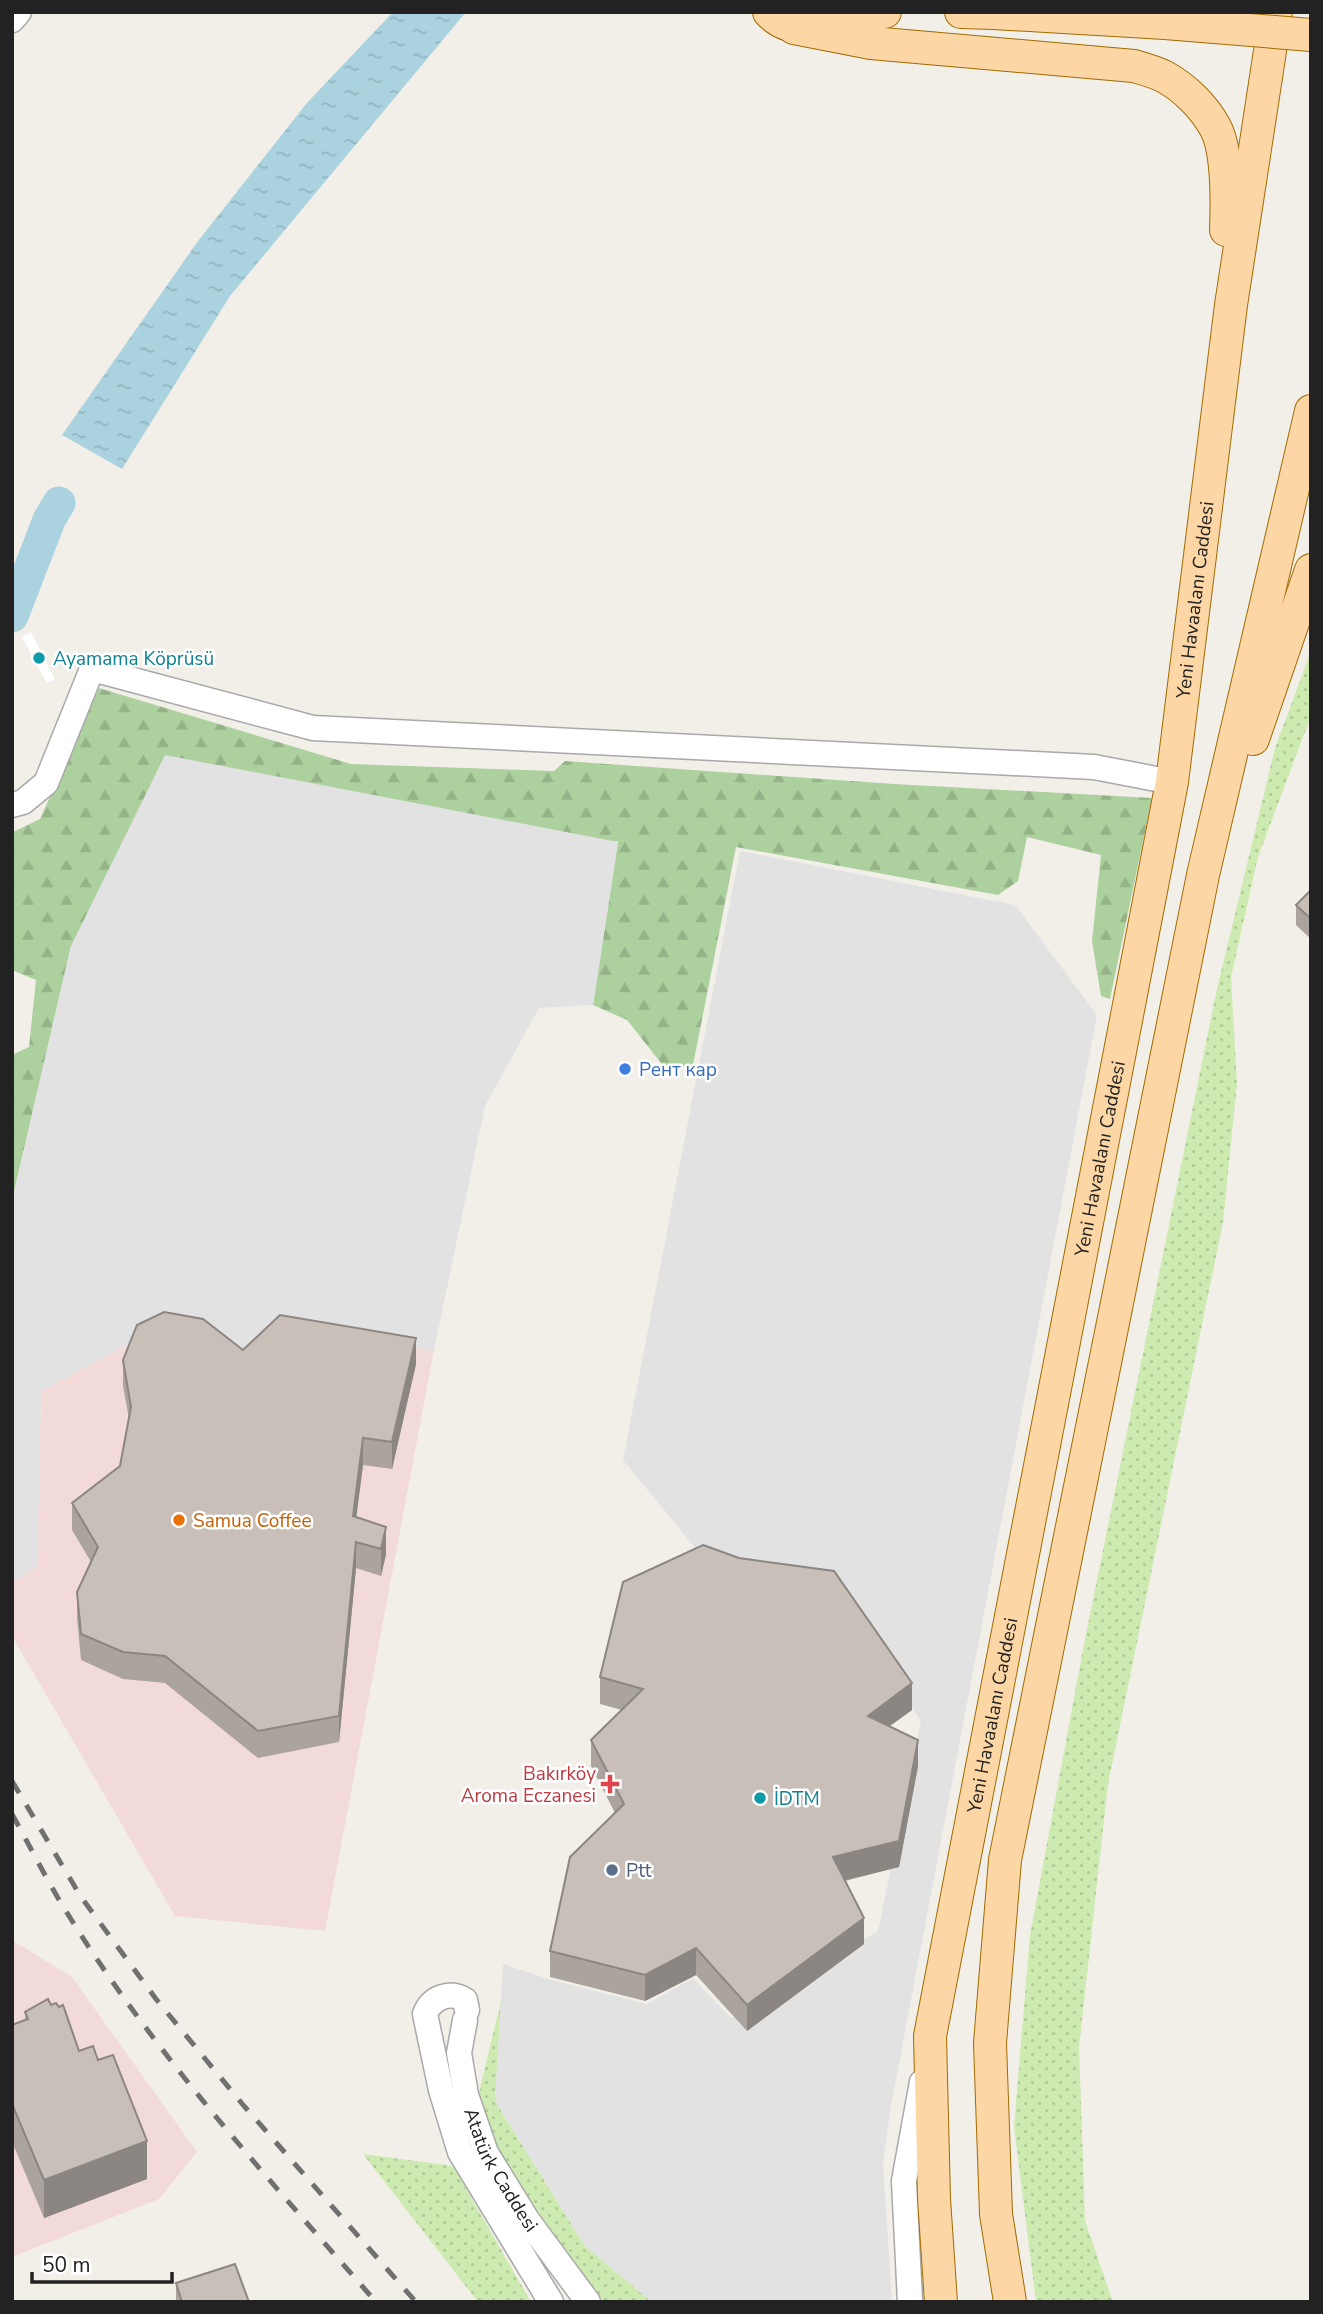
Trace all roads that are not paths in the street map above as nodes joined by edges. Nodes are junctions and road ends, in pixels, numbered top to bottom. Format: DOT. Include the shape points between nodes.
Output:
graph roads {
  1 [pos="19,12"];
  2 [pos="885,12"];
  3 [pos="961,12"];
  4 [pos="1276,12"];
  5 [pos="1284,12"];
  6 [pos="993,13"];
  7 [pos="12,20"];
  8 [pos="781,20"];
  9 [pos="1311,35"];
  10 [pos="1267,58"];
  11 [pos="1231,305"];
  12 [pos="1311,411"];
  13 [pos="1311,570"];
  14 [pos="1172,782"];
  15 [pos="12,805"];
  16 [pos="1203,875"];
  17 [pos="930,2036"];
  18 [pos="551,2302"];
  19 [pos="588,2302"];
  20 [pos="910,2302"];
  21 [pos="941,2302"];
  22 [pos="1010,2302"];
  1 -- 7 [label="street"];
  2 -- 8 [label="main road" via="815,28"];
  3 -- 6 [label="main road"];
  4 -- 10 [label="main road, Yeni Havaalanı Caddesi"];
  5 -- 10 [label="main road"];
  6 -- 9 [label="main road, bridge"];
  8 -- 11 [label="main road" via="871,43 1134,66 1163,76 1190,95 1216,128 1227,198"];
  10 -- 11 [label="main road, Yeni Havaalanı Caddesi"];
  11 -- 14 [label="main road, Yeni Havaalanı Caddesi"];
  12 -- 16 [label="main road"];
  13 -- 16 [label="main road"];
  14 -- 15 [label="street" via="1094,767 313,728 92,669 46,783"];
  14 -- 17 [label="main road, Yeni Havaalanı Caddesi"];
  16 -- 22 [label="main road" via="1005,1860 990,2043 996,2214"];
  17 -- 20 [label="street" via="904,2182"];
  17 -- 21 [label="main road, Yeni Havaalanı Caddesi"];
  18 -- 19 [label="street, Atatürk Caddesi" via="460,2152 425,2014 429,2004 439,1998 459,1996 465,2000 460,2062 486,2153 528,2221"];
}
